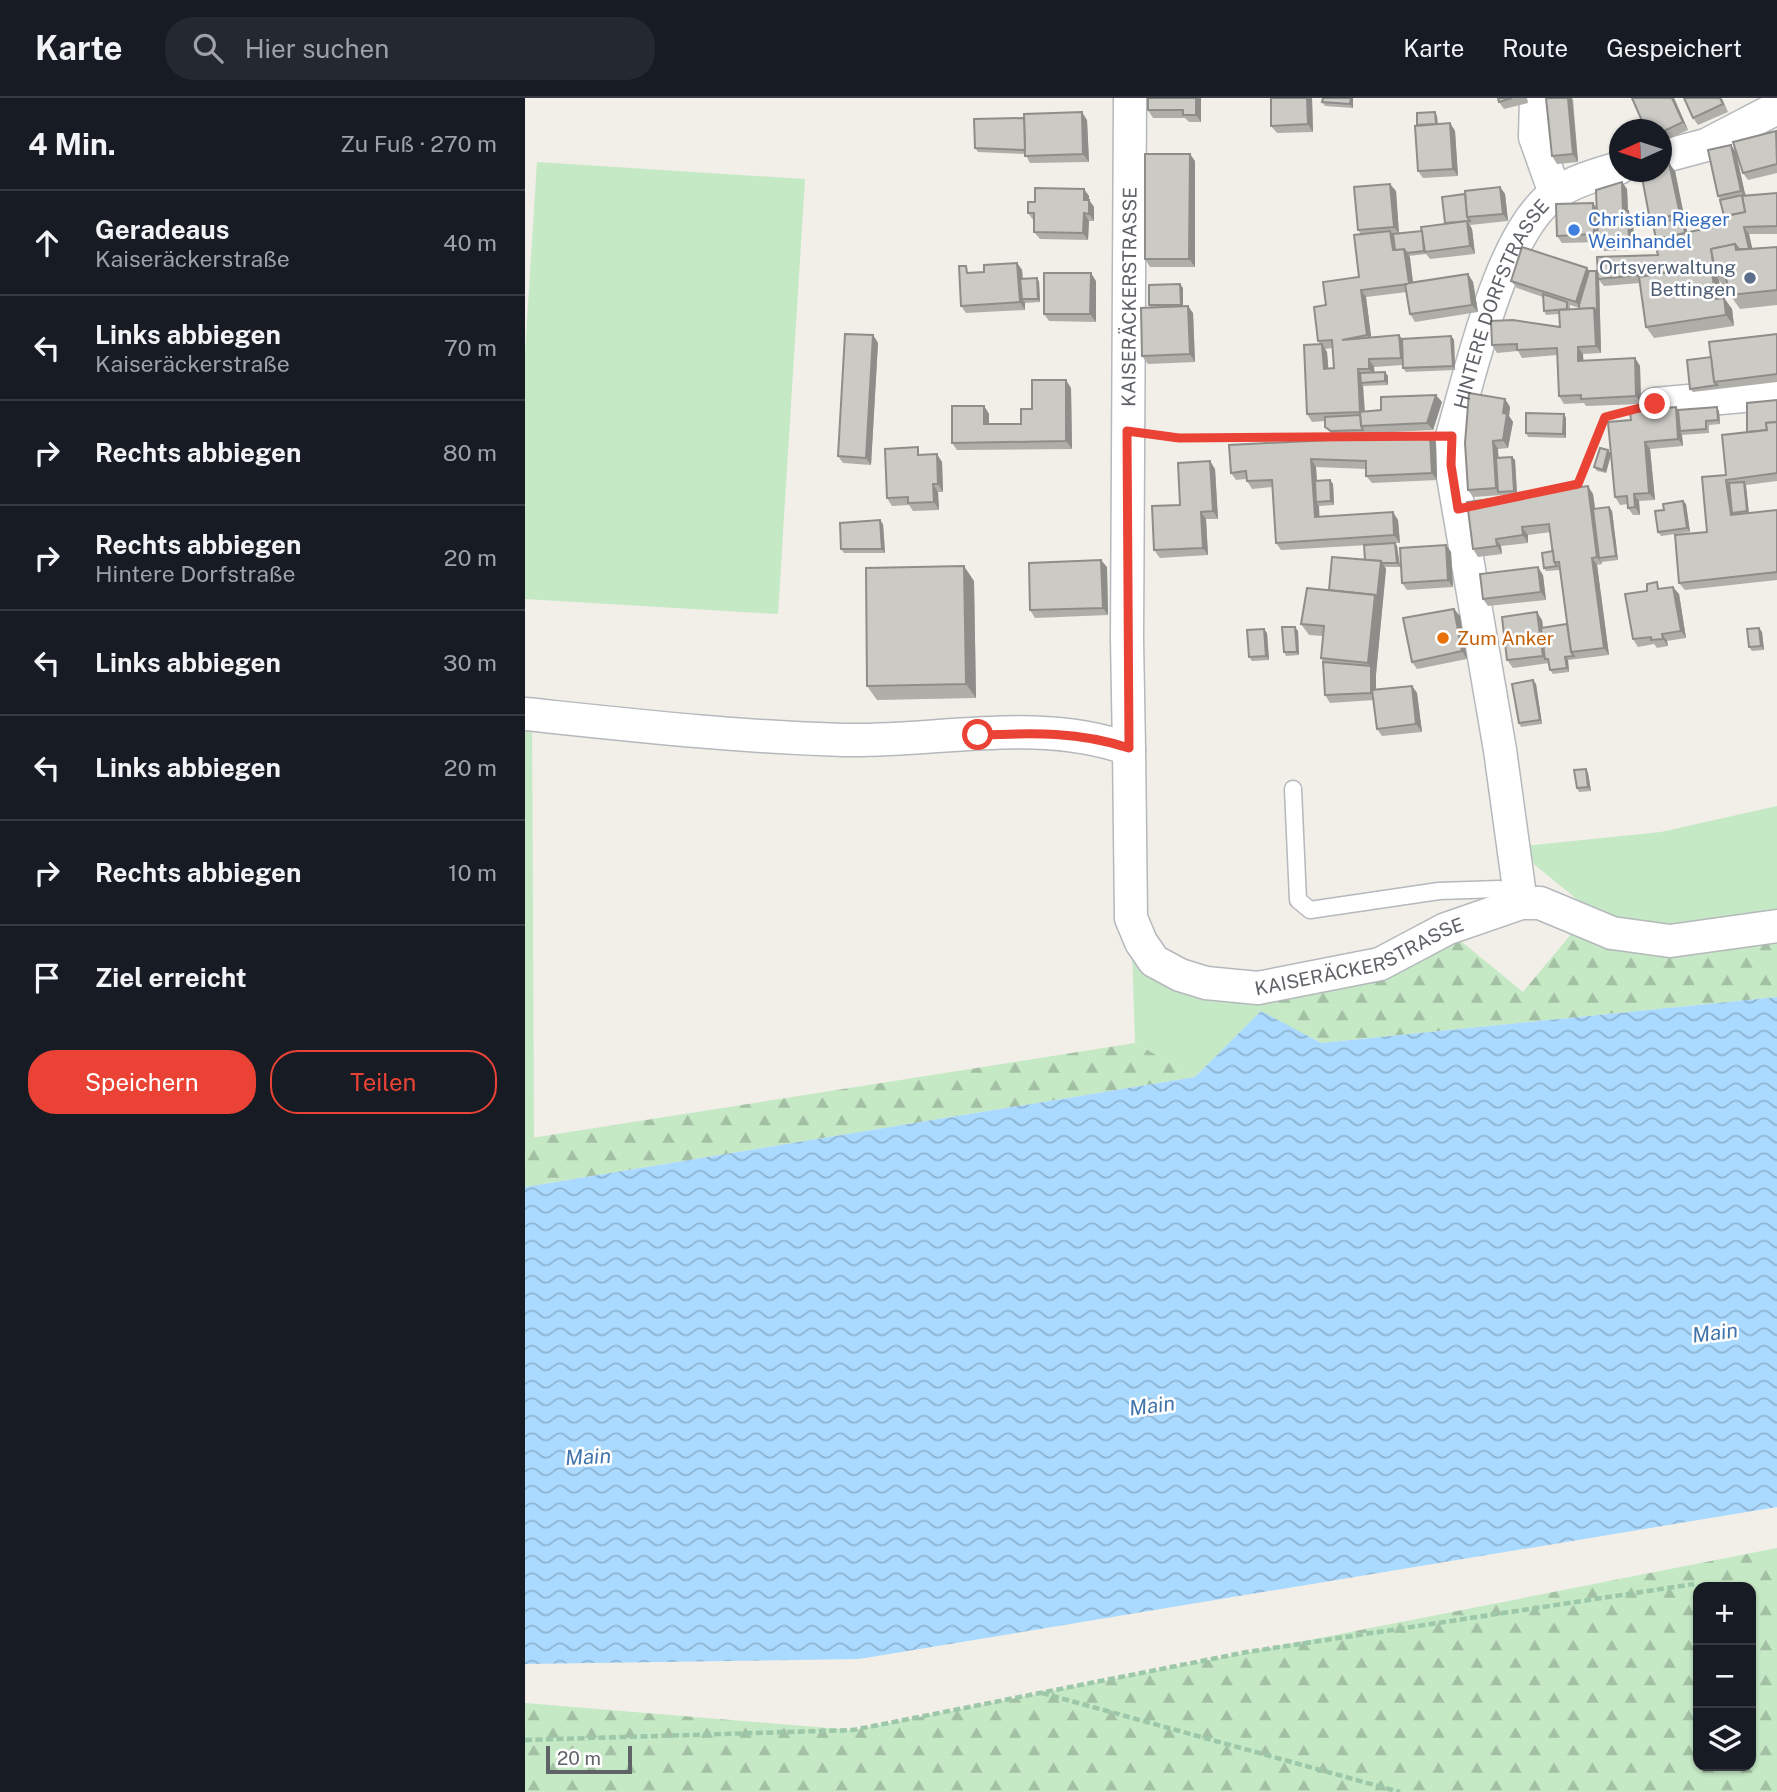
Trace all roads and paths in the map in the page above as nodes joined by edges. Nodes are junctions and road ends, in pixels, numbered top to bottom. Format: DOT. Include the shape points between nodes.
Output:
graph roads {
  1 [pos="1130,98"];
  2 [pos="1536,98"];
  3 [pos="1777,108"];
  4 [pos="1672,154"];
  5 [pos="1609,172"];
  6 [pos="1555,193"];
  7 [pos="1777,393"];
  8 [pos="1655,404"];
  9 [pos="1127,431"];
  10 [pos="1452,436"];
  11 [pos="1525,495"];
  12 [pos="525,714"];
  13 [pos="1129,748"];
  14 [pos="1293,789"];
  15 [pos="1521,903"];
  16 [pos="1777,926"];
  17 [pos="1693,1584"];
  18 [pos="1041,1693"];
  19 [pos="525,1740"];
  20 [pos="1400,1792"];
  1 -- 9 [label="street, KAISERÄCKERSTRASSE"];
  2 -- 6 [label="street" via="1535,138"];
  3 -- 4 [label="street" via="1706,145"];
  5 -- 6 [label="street, HINTERE DORFSTRASSE"];
  6 -- 10 [label="street, HINTERE DORFSTRASSE" via="1527,220 1505,264"];
  7 -- 8 [label="street"];
  8 -- 11 [label="path" via="1605,417 1578,484"];
  9 -- 10 [label="path" via="1179,438"];
  9 -- 13 [label="street, KAISERÄCKERSTRASSE"];
  10 -- 15 [label="street, HINTERE DORFSTRASSE" via="1451,465"];
  12 -- 13 [label="street" via="722,736 848,740 1057,732 1098,737"];
  13 -- 15 [label="street, KAISERÄCKERSTRASSE" via="1131,918 1154,961 1180,975 1206,983 1258,988 1380,964 1446,929"];
  14 -- 15 [label="lane" via="1298,900 1310,910 1439,891 1499,889"];
  15 -- 16 [label="street" via="1540,904 1612,933 1670,941"];
  17 -- 18 [label="path" via="1247,1653"];
  18 -- 19 [label="path" via="853,1730"];
  18 -- 20 [label="path"];
}
